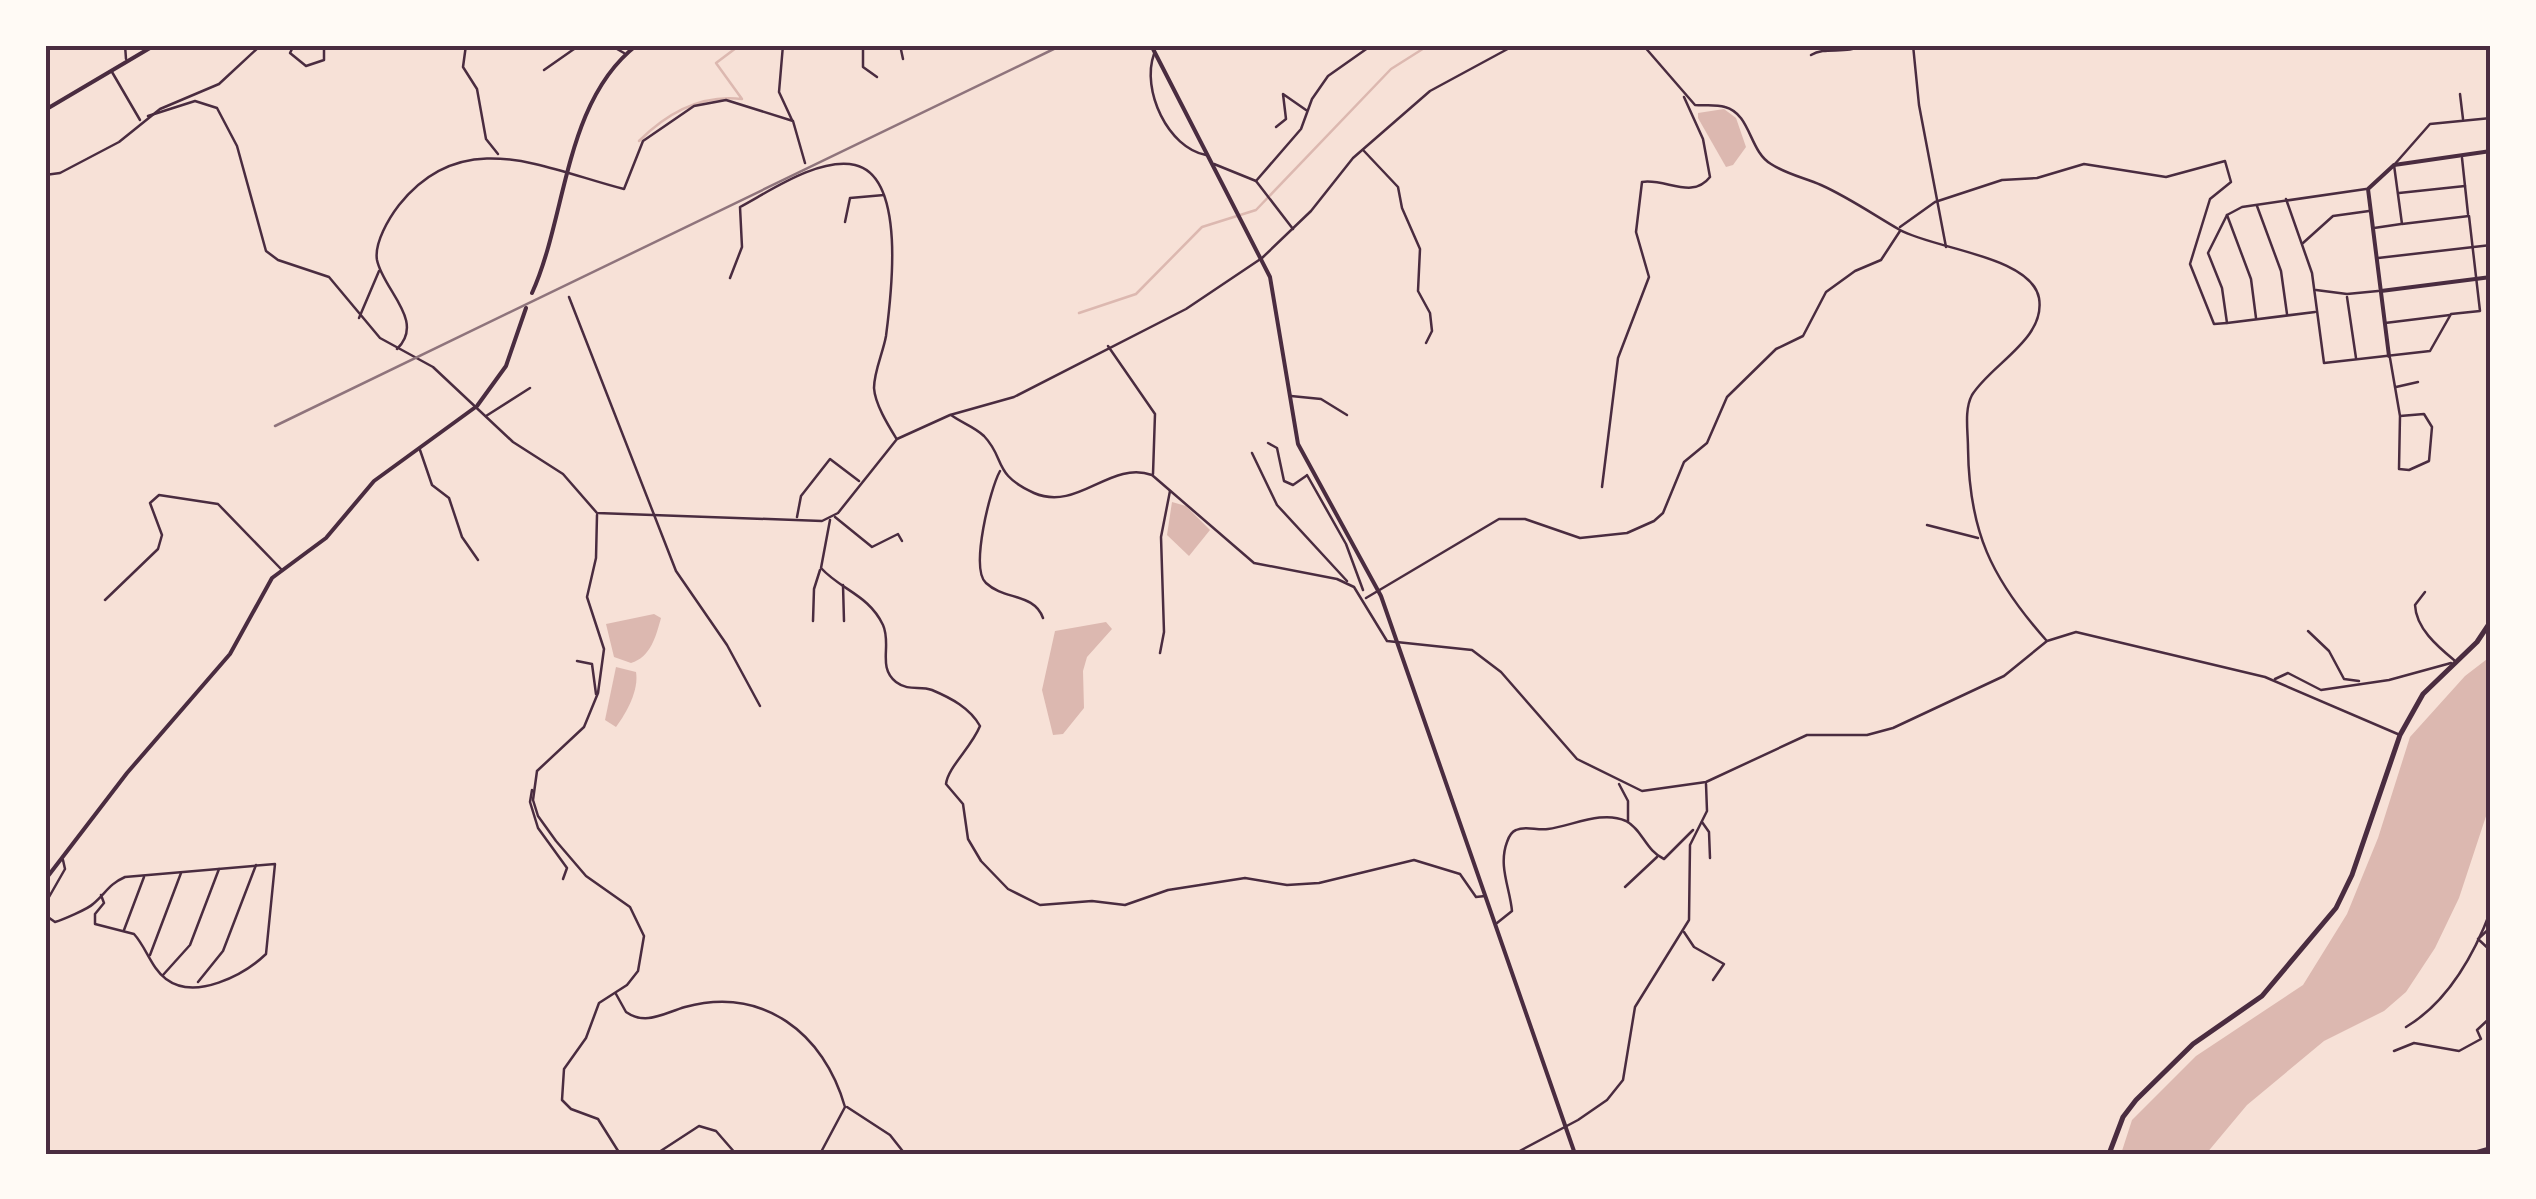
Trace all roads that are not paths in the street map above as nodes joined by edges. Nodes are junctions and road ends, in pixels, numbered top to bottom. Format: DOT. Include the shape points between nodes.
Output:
graph roads {
  1 [pos="125,45"];
  2 [pos="155,45"];
  3 [pos="261,45"];
  4 [pos="294,45"];
  5 [pos="324,45"];
  6 [pos="466,45"];
  7 [pos="594,45"];
  8 [pos="610,45"];
  9 [pos="636,45"];
  10 [pos="783,45"];
  11 [pos="862,45"];
  12 [pos="900,45"];
  13 [pos="1151,45"];
  14 [pos="1372,45"];
  15 [pos="1491,45"];
  16 [pos="1515,45"];
  17 [pos="1643,45"];
  18 [pos="1864,45"];
  19 [pos="1913,45"];
  20 [pos="1155,53"];
  21 [pos="626,54"];
  22 [pos="1497,54"];
  23 [pos="1811,55"];
  24 [pos="903,59"];
  25 [pos="124,65"];
  26 [pos="544,70"];
  27 [pos="112,72"];
  28 [pos="877,77"];
  29 [pos="1680,92"];
  30 [pos="2460,94"];
  31 [pos="45,110"];
  32 [pos="1307,111"];
  33 [pos="148,116"];
  34 [pos="2491,118"];
  35 [pos="141,121"];
  36 [pos="793,121"];
  37 [pos="2463,121"];
  38 [pos="1276,127"];
  39 [pos="1363,150"];
  40 [pos="2491,151"];
  41 [pos="499,155"];
  42 [pos="2462,155"];
  43 [pos="1209,156"];
  44 [pos="804,163"];
  45 [pos="1213,164"];
  46 [pos="2394,164"];
  47 [pos="570,174"];
  48 [pos="45,175"];
  49 [pos="1256,181"];
  50 [pos="2465,186"];
  51 [pos="2368,189"];
  52 [pos="2398,193"];
  53 [pos="886,195"];
  54 [pos="2286,199"];
  55 [pos="1936,202"];
  56 [pos="2256,204"];
  57 [pos="2371,211"];
  58 [pos="2227,215"];
  59 [pos="2468,216"];
  60 [pos="845,222"];
  61 [pos="2402,224"];
  62 [pos="2372,228"];
  63 [pos="1292,229"];
  64 [pos="1899,229"];
  65 [pos="2303,244"];
  66 [pos="2491,244"];
  67 [pos="2472,247"];
  68 [pos="1946,248"];
  69 [pos="1262,258"];
  70 [pos="2376,259"];
  71 [pos="380,270"];
  72 [pos="2491,277"];
  73 [pos="730,278"];
  74 [pos="2476,279"];
  75 [pos="2315,290"];
  76 [pos="2380,291"];
  77 [pos="532,293"];
  78 [pos="2347,294"];
  79 [pos="569,298"];
  80 [pos="526,308"];
  81 [pos="2317,312"];
  82 [pos="2451,314"];
  83 [pos="2287,315"];
  84 [pos="359,318"];
  85 [pos="2256,319"];
  86 [pos="2385,322"];
  87 [pos="2227,323"];
  88 [pos="1426,343"];
  89 [pos="1108,346"];
  90 [pos="396,350"];
  91 [pos="2389,356"];
  92 [pos="2356,360"];
  93 [pos="2418,382"];
  94 [pos="2395,387"];
  95 [pos="530,388"];
  96 [pos="1290,396"];
  97 [pos="478,406"];
  98 [pos="1347,414"];
  99 [pos="950,415"];
  100 [pos="486,416"];
  101 [pos="2400,416"];
  102 [pos="897,439"];
  103 [pos="1268,443"];
  104 [pos="420,448"];
  105 [pos="1252,453"];
  106 [pos="1001,470"];
  107 [pos="1309,473"];
  108 [pos="1152,475"];
  109 [pos="860,482"];
  110 [pos="1602,487"];
  111 [pos="1171,490"];
  112 [pos="597,513"];
  113 [pos="655,515"];
  114 [pos="832,518"];
  115 [pos="797,520"];
  116 [pos="1927,525"];
  117 [pos="1979,538"];
  118 [pos="902,541"];
  119 [pos="478,560"];
  120 [pos="281,569"];
  121 [pos="822,569"];
  122 [pos="1347,582"];
  123 [pos="842,584"];
  124 [pos="2425,592"];
  125 [pos="1363,596"];
  126 [pos="105,600"];
  127 [pos="1043,618"];
  128 [pos="814,621"];
  129 [pos="844,622"];
  130 [pos="2490,626"];
  131 [pos="2308,631"];
  132 [pos="2046,641"];
  133 [pos="1400,645"];
  134 [pos="1160,653"];
  135 [pos="577,661"];
  136 [pos="2454,663"];
  137 [pos="2274,680"];
  138 [pos="2360,682"];
  139 [pos="597,695"];
  140 [pos="760,706"];
  141 [pos="2400,735"];
  142 [pos="1620,782"];
  143 [pos="1706,782"];
  144 [pos="533,790"];
  145 [pos="1701,821"];
  146 [pos="1628,822"];
  147 [pos="1694,830"];
  148 [pos="1658,857"];
  149 [pos="1710,858"];
  150 [pos="62,859"];
  151 [pos="256,864"];
  152 [pos="219,868"];
  153 [pos="182,872"];
  154 [pos="145,875"];
  155 [pos="564,879"];
  156 [pos="45,880"];
  157 [pos="1626,887"];
  158 [pos="101,895"];
  159 [pos="1487,896"];
  160 [pos="45,904"];
  161 [pos="2491,910"];
  162 [pos="45,915"];
  163 [pos="1498,923"];
  164 [pos="2491,927"];
  165 [pos="123,931"];
  166 [pos="1683,931"];
  167 [pos="2478,940"];
  168 [pos="2491,951"];
  169 [pos="150,955"];
  170 [pos="162,976"];
  171 [pos="1713,980"];
  172 [pos="196,985"];
  173 [pos="615,992"];
  174 [pos="2491,1017"];
  175 [pos="2406,1027"];
  176 [pos="2394,1051"];
  177 [pos="845,1107"];
  178 [pos="2491,1148"];
  179 [pos="1530,1152"];
  180 [pos="620,1154"];
  181 [pos="656,1154"];
  182 [pos="736,1154"];
  183 [pos="820,1154"];
  184 [pos="905,1154"];
  185 [pos="1514,1154"];
  186 [pos="1575,1154"];
  187 [pos="2109,1154"];
  188 [pos="2470,1154"];
  1 -- 25 [label="street"];
  2 -- 25 [label="street"];
  3 -- 33 [label="street" via="230,77"];
  4 -- 5 [label="street" via="290,53 306,66 324,60"];
  6 -- 41 [label="street" via="463,67 477,89 486,138"];
  7 -- 26 [label="street" via="574,48"];
  8 -- 21 [label="street"];
  9 -- 21 [label="street"];
  10 -- 36 [label="street" via="779,92"];
  11 -- 28 [label="street" via="863,66"];
  12 -- 24 [label="street"];
  13 -- 20 [label="street"];
  14 -- 32 [label="street" via="1336,67"];
  15 -- 22 [label="street"];
  16 -- 22 [label="street"];
  17 -- 29 [label="street"];
  18 -- 23 [label="street"];
  19 -- 55 [label="street"];
  20 -- 43 [label="street"];
  20 -- 43 [label="street" via="1150,65 1165,126 1191,150"];
  21 -- 47 [label="street" via="590,110"];
  22 -- 39 [label="street" via="1444,80"];
  25 -- 27 [label="street"];
  27 -- 31 [label="street"];
  27 -- 35 [label="street"];
  29 -- 64 [label="street" via="1695,105 1736,112 1774,167 1824,186"];
  29 -- 110 [label="street" via="1703,139 1710,177 1690,188 1642,182 1636,232 1649,276 1618,358"];
  30 -- 37 [label="street"];
  32 -- 38 [label="street" via="1284,92 1286,119"];
  32 -- 49 [label="street" via="1302,129"];
  33 -- 35 [label="street"];
  33 -- 90 [label="street" via="195,101 221,111 266,251 329,277"];
  34 -- 37 [label="street"];
  35 -- 48 [label="street" via="120,142"];
  36 -- 44 [label="street"];
  36 -- 47 [label="street" via="726,100 704,104 663,123 643,141 624,190"];
  37 -- 46 [label="street" via="2430,124"];
  39 -- 63 [label="street"];
  39 -- 88 [label="street" via="1398,187 1420,249 1418,291 1432,331"];
  40 -- 42 [label="street"];
  41 -- 47 [label="street"];
  41 -- 71 [label="street" via="451,165 405,198 377,247"];
  42 -- 46 [label="street"];
  42 -- 50 [label="street"];
  43 -- 45 [label="street"];
  45 -- 49 [label="street"];
  45 -- 69 [label="street"];
  46 -- 51 [label="street"];
  46 -- 52 [label="street"];
  47 -- 77 [label="street"];
  49 -- 63 [label="street"];
  50 -- 52 [label="street"];
  50 -- 59 [label="street"];
  51 -- 54 [label="street"];
  51 -- 57 [label="street"];
  52 -- 61 [label="street"];
  53 -- 60 [label="street" via="850,198"];
  53 -- 73 [label="street" via="864,169 850,164 808,173 745,205 738,210 742,247"];
  53 -- 102 [label="street" via="890,294 874,391"];
  54 -- 56 [label="street"];
  54 -- 65 [label="street"];
  55 -- 64 [label="street"];
  55 -- 68 [label="street"];
  55 -- 87 [label="street" via="2084,164 2154,177 2225,161 2231,182 2210,200 2190,264 2214,324"];
  56 -- 58 [label="street"];
  56 -- 83 [label="street" via="2280,271"];
  57 -- 62 [label="street"];
  57 -- 65 [label="street" via="2333,216"];
  58 -- 85 [label="street" via="2251,279"];
  58 -- 87 [label="street" via="2208,253"];
  59 -- 61 [label="street"];
  59 -- 67 [label="street"];
  61 -- 62 [label="street"];
  62 -- 70 [label="street"];
  63 -- 69 [label="street"];
  64 -- 68 [label="street"];
  64 -- 125 [label="street" via="1880,260 1826,292 1803,336 1776,349 1727,397 1707,443 1684,462 1654,522 1627,533 1580,538 1525,519 1499,518 1389,588"];
  65 -- 75 [label="street"];
  66 -- 67 [label="street"];
  67 -- 70 [label="street"];
  67 -- 74 [label="street"];
  68 -- 117 [label="street" via="2018,270 2039,300 2034,326 1968,406 1968,480"];
  69 -- 89 [label="street" via="1186,308"];
  69 -- 96 [label="street" via="1278,304"];
  70 -- 76 [label="street"];
  71 -- 84 [label="street"];
  71 -- 90 [label="street" via="408,323 408,338"];
  72 -- 74 [label="street"];
  74 -- 76 [label="street"];
  74 -- 82 [label="street" via="2480,311"];
  75 -- 78 [label="street"];
  75 -- 81 [label="street"];
  76 -- 78 [label="street"];
  76 -- 86 [label="street"];
  78 -- 92 [label="street"];
  79 -- 113 [label="street"];
  80 -- 97 [label="street" via="506,366"];
  81 -- 83 [label="street"];
  81 -- 92 [label="street" via="2324,363"];
  82 -- 86 [label="street"];
  82 -- 91 [label="street" via="2430,351"];
  83 -- 85 [label="street"];
  85 -- 87 [label="street"];
  86 -- 91 [label="street"];
  89 -- 99 [label="street" via="1014,397"];
  89 -- 108 [label="street" via="1155,414"];
  90 -- 97 [label="street" via="433,367"];
  91 -- 92 [label="street"];
  91 -- 94 [label="street"];
  93 -- 94 [label="street"];
  94 -- 101 [label="street"];
  95 -- 100 [label="street"];
  96 -- 98 [label="street" via="1321,399"];
  96 -- 107 [label="street"];
  97 -- 100 [label="street"];
  97 -- 104 [label="street"];
  99 -- 102 [label="street"];
  99 -- 106 [label="street" via="987,439"];
  100 -- 112 [label="street" via="512,442 563,474"];
  101 -- 101 [label="street" via="2424,414 2432,428 2429,461 2409,470 2399,469"];
  102 -- 109 [label="street"];
  103 -- 107 [label="street" via="1277,448 1286,483"];
  104 -- 119 [label="street" via="432,485 449,498"];
  104 -- 120 [label="street" via="374,481 326,538"];
  105 -- 122 [label="street" via="1276,505"];
  106 -- 108 [label="street" via="1035,493 1064,498 1127,473"];
  106 -- 127 [label="street" via="981,528 980,576 1030,601"];
  107 -- 125 [label="street" via="1351,553"];
  107 -- 133 [label="street" via="1366,565"];
  108 -- 111 [label="street"];
  109 -- 114 [label="street"];
  109 -- 115 [label="street" via="830,459 801,496"];
  111 -- 122 [label="street" via="1254,563"];
  111 -- 134 [label="street" via="1161,537"];
  112 -- 113 [label="street"];
  112 -- 139 [label="street" via="587,597 604,649"];
  113 -- 115 [label="street"];
  113 -- 140 [label="street" via="676,570"];
  114 -- 115 [label="street"];
  114 -- 118 [label="street" via="872,547 898,534"];
  114 -- 121 [label="street"];
  116 -- 117 [label="street"];
  117 -- 132 [label="street" via="2006,590"];
  120 -- 126 [label="street" via="218,504 159,495 150,503 162,535 158,550"];
  120 -- 150 [label="street" via="230,654"];
  121 -- 123 [label="street"];
  121 -- 128 [label="street" via="815,581"];
  122 -- 125 [label="street"];
  123 -- 129 [label="street"];
  123 -- 159 [label="street" via="862,596 881,622 889,676 908,690 930,689 975,716 978,732 947,772 946,786 963,804 968,840 981,860 998,882 1031,902 1125,905 1223,880 1319,883 1414,860 1445,866 1464,878 1476,898"];
  124 -- 136 [label="street" via="2416,615"];
  125 -- 133 [label="street" via="1382,637"];
  130 -- 136 [label="main road"];
  131 -- 138 [label="street" via="2344,678"];
  132 -- 137 [label="street" via="2084,632"];
  132 -- 143 [label="street" via="2004,676 1893,728 1807,735"];
  133 -- 142 [label="street" via="1460,646 1482,656 1577,758"];
  133 -- 159 [label="street"];
  135 -- 139 [label="street" via="592,664"];
  136 -- 138 [label="street"];
  136 -- 141 [label="main road" via="2422,694"];
  137 -- 138 [label="street" via="2288,673 2321,690"];
  137 -- 141 [label="street"];
  139 -- 144 [label="street" via="588,722 544,763"];
  141 -- 187 [label="main road" via="2340,901 2262,996 2194,1044 2136,1100"];
  142 -- 143 [label="street" via="1642,791"];
  142 -- 146 [label="street"];
  143 -- 145 [label="street"];
  144 -- 155 [label="street" via="532,812 567,868"];
  144 -- 173 [label="street" via="538,816 564,850 638,916 642,960 633,979"];
  145 -- 147 [label="street"];
  145 -- 149 [label="street" via="1709,832"];
  146 -- 148 [label="street"];
  146 -- 163 [label="street" via="1592,819 1512,832 1504,883 1512,912"];
  147 -- 148 [label="street" via="1668,858"];
  147 -- 166 [label="street"];
  148 -- 157 [label="street"];
  150 -- 156 [label="street"];
  150 -- 160 [label="street" via="65,869"];
  151 -- 152 [label="street"];
  151 -- 172 [label="street" via="223,951"];
  151 -- 172 [label="street" via="275,864 266,954 237,978"];
  152 -- 153 [label="street"];
  152 -- 170 [label="street" via="190,945"];
  153 -- 154 [label="street"];
  153 -- 169 [label="street"];
  154 -- 158 [label="street" via="107,885"];
  154 -- 165 [label="street"];
  158 -- 162 [label="street" via="59,921"];
  158 -- 165 [label="street" via="95,924"];
  159 -- 163 [label="street"];
  161 -- 167 [label="street"];
  163 -- 186 [label="street"];
  164 -- 167 [label="street"];
  165 -- 169 [label="street" via="137,936"];
  166 -- 171 [label="street" via="1694,947 1724,964"];
  166 -- 179 [label="street" via="1635,1007 1628,1066 1615,1093"];
  167 -- 168 [label="street"];
  167 -- 175 [label="street" via="2444,994"];
  169 -- 170 [label="street"];
  170 -- 172 [label="street" via="180,987"];
  173 -- 177 [label="street" via="626,1012 646,1019 698,1005 782,1014 826,1065"];
  173 -- 180 [label="street" via="596,1007 560,1085 566,1104 598,1119"];
  174 -- 176 [label="street" via="2477,1030 2481,1038 2459,1051 2414,1043"];
  177 -- 183 [label="street"];
  177 -- 184 [label="street" via="890,1135"];
  178 -- 188 [label="street"];
  179 -- 185 [label="street"];
  181 -- 182 [label="street" via="699,1126 716,1131"];
}
